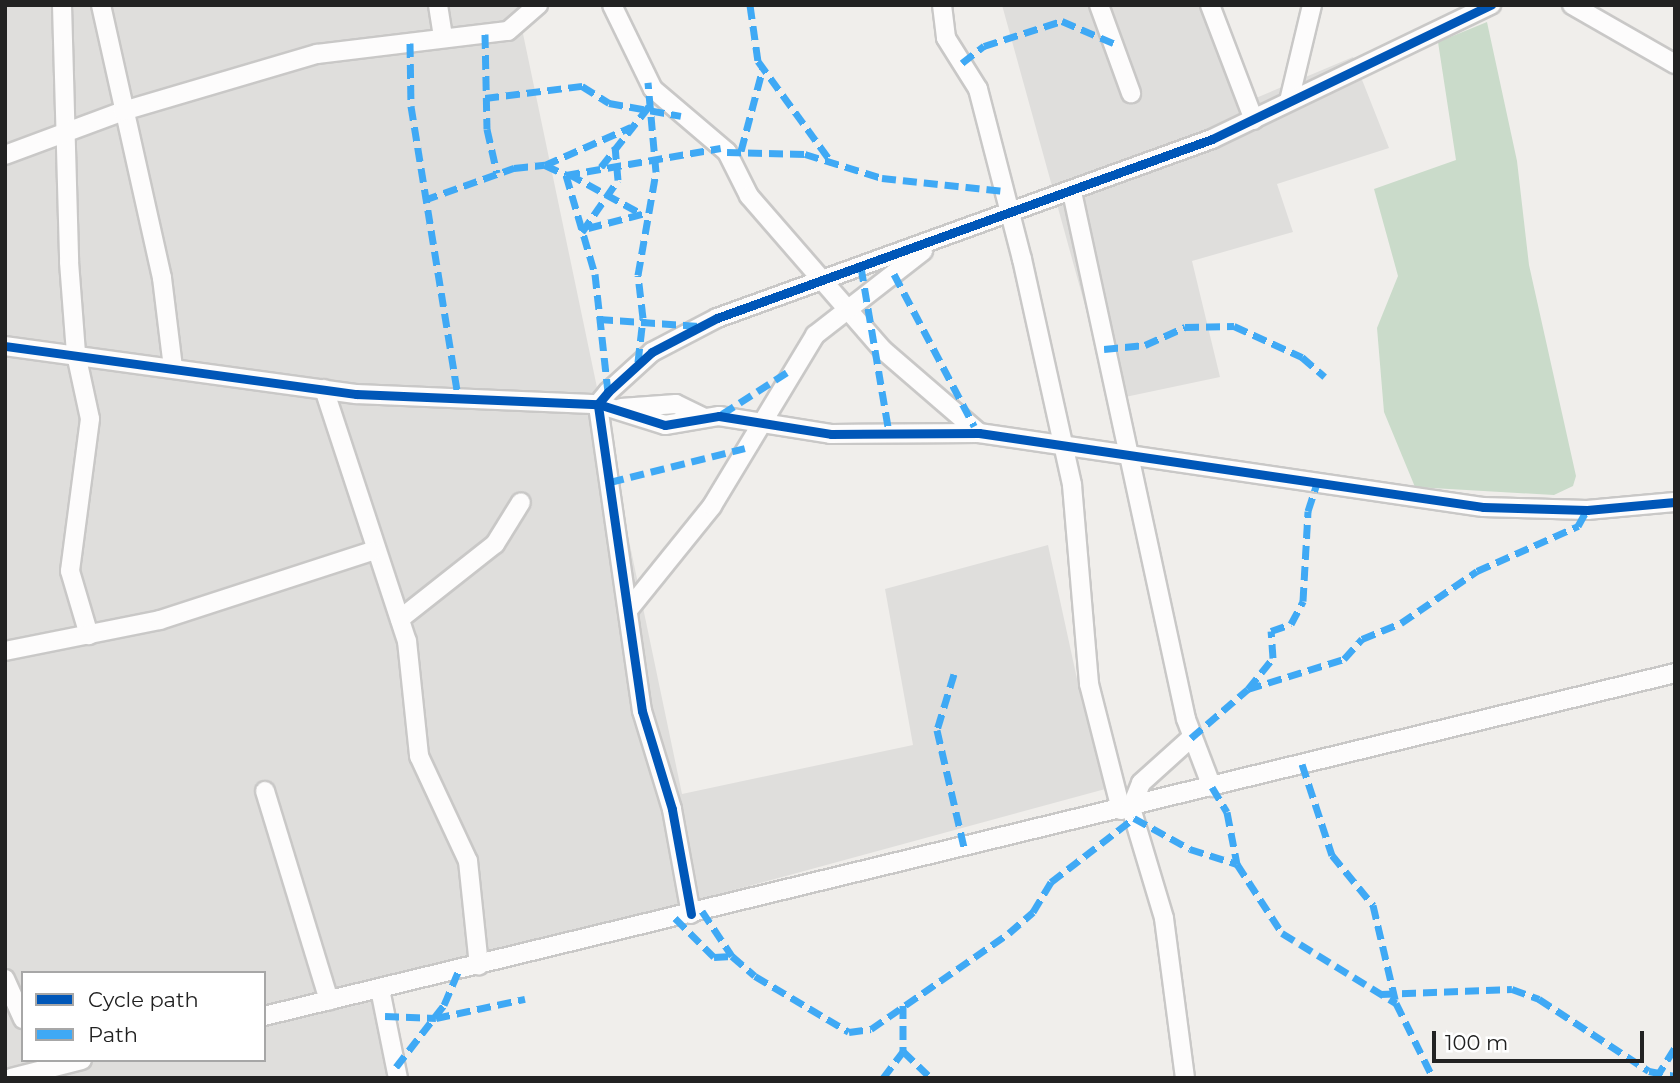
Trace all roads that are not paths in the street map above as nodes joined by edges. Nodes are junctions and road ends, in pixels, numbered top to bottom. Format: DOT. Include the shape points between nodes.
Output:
graph roads {
  1 [pos="62,5"];
  2 [pos="100,5"];
  3 [pos="438,5"];
  4 [pos="538,5"];
  5 [pos="612,5"];
  6 [pos="942,5"];
  7 [pos="1099,5"];
  8 [pos="1210,5"];
  9 [pos="1312,5"];
  10 [pos="1491,5"];
  11 [pos="1572,5"];
  12 [pos="1470,9"];
  13 [pos="443,38"];
  14 [pos="1675,64"];
  15 [pos="1131,93"];
  16 [pos="1289,101"];
  17 [pos="123,111"];
  18 [pos="1254,120"];
  19 [pos="70,132"];
  20 [pos="5,155"];
  21 [pos="1072,192"];
  22 [pos="1007,209"];
  23 [pos="936,240"];
  24 [pos="822,281"];
  25 [pos="849,311"];
  26 [pos="5,346"];
  27 [pos="76,354"];
  28 [pos="173,367"];
  29 [pos="324,389"];
  30 [pos="604,406"];
  31 [pos="761,419"];
  32 [pos="979,433"];
  33 [pos="1062,443"];
  34 [pos="1126,456"];
  35 [pos="522,502"];
  36 [pos="1675,502"];
  37 [pos="372,551"];
  38 [pos="629,610"];
  39 [pos="400,619"];
  40 [pos="89,635"];
  41 [pos="5,651"];
  42 [pos="1675,673"];
  43 [pos="1191,738"];
  44 [pos="1212,786"];
  45 [pos="265,791"];
  46 [pos="1126,809"];
  47 [pos="691,914"];
  48 [pos="479,965"];
  49 [pos="5,979"];
  50 [pos="380,989"];
  51 [pos="329,1000"];
  52 [pos="21,1015"];
  53 [pos="266,1016"];
  54 [pos="66,1062"];
  55 [pos="43,1065"];
  56 [pos="21,1076"];
  57 [pos="398,1078"];
  58 [pos="1185,1078"];
  1 -- 19 [label="street"];
  2 -- 17 [label="street"];
  3 -- 13 [label="street"];
  4 -- 13 [label="street" via="516,28"];
  5 -- 24 [label="street" via="653,89 727,152 749,196"];
  6 -- 22 [label="street" via="946,38 978,89"];
  7 -- 15 [label="street"];
  8 -- 18 [label="street"];
  9 -- 16 [label="street"];
  10 -- 12 [label="street"];
  11 -- 14 [label="street"];
  12 -- 16 [label="street"];
  13 -- 17 [label="street" via="317,54"];
  16 -- 18 [label="street"];
  17 -- 19 [label="street"];
  17 -- 28 [label="street" via="162,278"];
  18 -- 21 [label="street"];
  19 -- 20 [label="street"];
  19 -- 27 [label="street"];
  21 -- 22 [label="street"];
  21 -- 34 [label="street"];
  22 -- 23 [label="street"];
  22 -- 33 [label="street"];
  23 -- 24 [label="street"];
  23 -- 25 [label="street"];
  24 -- 25 [label="street"];
  24 -- 30 [label="street" via="667,343 638,362"];
  25 -- 31 [label="street" via="815,335"];
  25 -- 32 [label="street" via="910,377"];
  26 -- 27 [label="street"];
  27 -- 28 [label="street"];
  27 -- 40 [label="street" via="90,419 70,571"];
  28 -- 29 [label="street"];
  29 -- 30 [label="street"];
  29 -- 37 [label="street"];
  30 -- 31 [label="street" via="665,425 705,418"];
  30 -- 38 [label="street"];
  31 -- 32 [label="street" via="831,434"];
  31 -- 38 [label="street" via="712,506"];
  32 -- 33 [label="street" via="1015,442"];
  33 -- 34 [label="street"];
  33 -- 46 [label="street" via="1080,552 1077,592 1089,684"];
  34 -- 36 [label="street" via="1483,507 1574,511"];
  34 -- 43 [label="street"];
  35 -- 39 [label="street" via="495,544"];
  37 -- 39 [label="street"];
  37 -- 40 [label="street" via="160,620"];
  38 -- 47 [label="street" via="648,743 672,809"];
  39 -- 48 [label="street" via="419,756 468,861"];
  40 -- 41 [label="street"];
  42 -- 44 [label="street"];
  43 -- 44 [label="street"];
  43 -- 46 [label="street" via="1141,783"];
  44 -- 46 [label="street"];
  45 -- 51 [label="street"];
  46 -- 47 [label="street"];
  46 -- 58 [label="street" via="1164,918"];
  47 -- 48 [label="street"];
  48 -- 50 [label="street"];
  49 -- 52 [label="street"];
  50 -- 51 [label="street"];
  50 -- 57 [label="street"];
  51 -- 53 [label="street"];
  54 -- 55 [label="street"];
  55 -- 56 [label="street"];
}
